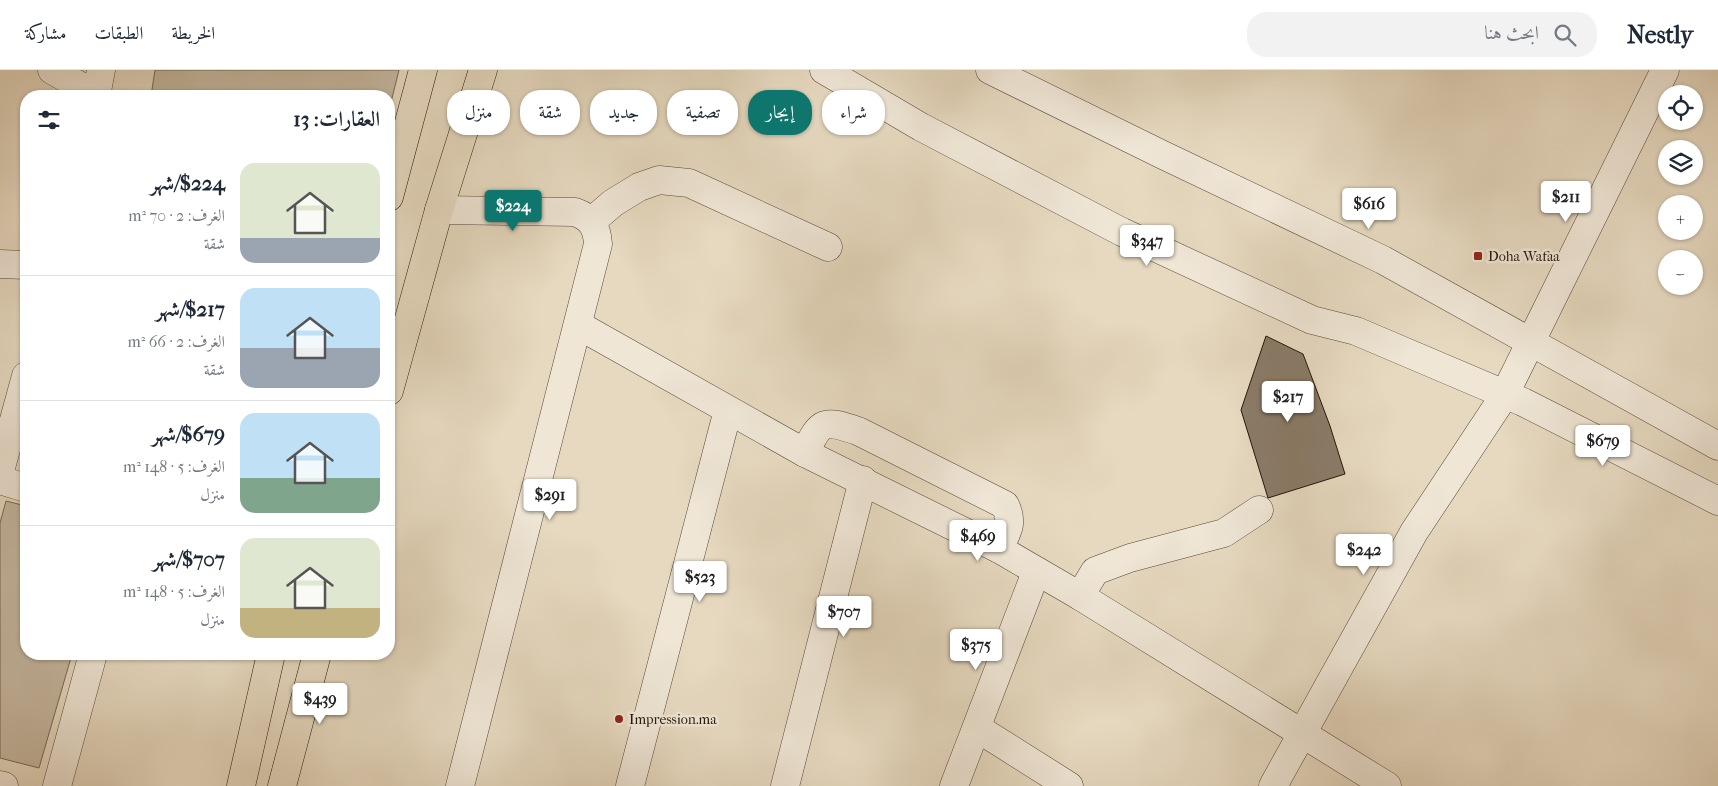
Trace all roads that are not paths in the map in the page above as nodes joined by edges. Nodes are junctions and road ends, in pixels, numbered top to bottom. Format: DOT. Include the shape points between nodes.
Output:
graph roads {
  1 [pos="52,70"];
  2 [pos="423,70"];
  3 [pos="482,70"];
  4 [pos="824,70"];
  5 [pos="990,70"];
  6 [pos="1665,70"];
  7 [pos="98,87"];
  8 [pos="395,175"];
  9 [pos="439,210"];
  10 [pos="592,221"];
  11 [pos="828,247"];
  12 [pos="0,264"];
  13 [pos="20,265"];
  14 [pos="578,325"];
  15 [pos="1531,343"];
  16 [pos="395,369"];
  17 [pos="1504,396"];
  18 [pos="20,398"];
  19 [pos="728,410"];
  20 [pos="1718,446"];
  21 [pos="805,453"];
  22 [pos="0,471"];
  23 [pos="0,480"];
  24 [pos="863,480"];
  25 [pos="20,486"];
  26 [pos="1718,501"];
  27 [pos="1260,510"];
  28 [pos="999,549"];
  29 [pos="1036,572"];
  30 [pos="1080,596"];
  31 [pos="90,660"];
  32 [pos="270,660"];
  33 [pos="315,660"];
  34 [pos="977,728"];
  35 [pos="1302,732"];
  36 [pos="0,785"];
  37 [pos="4,786"];
  38 [pos="57,786"];
  39 [pos="240,786"];
  40 [pos="282,786"];
  41 [pos="460,786"];
  42 [pos="630,786"];
  43 [pos="785,786"];
  44 [pos="954,786"];
  45 [pos="1069,786"];
  46 [pos="1273,786"];
  47 [pos="1387,786"];
  1 -- 7 [label="street"];
  2 -- 8 [label="main road"];
  3 -- 9 [label="main road"];
  4 -- 17 [label="street" via="922,127 1122,232 1312,320 1356,331"];
  5 -- 15 [label="street" via="1383,260"];
  6 -- 15 [label="street"];
  9 -- 10 [label="street" via="575,212"];
  9 -- 16 [label="main road"];
  10 -- 11 [label="street" via="613,203 640,187 659,180 689,183"];
  10 -- 14 [label="street" via="598,244"];
  12 -- 13 [label="street"];
  14 -- 19 [label="street"];
  14 -- 41 [label="street"];
  15 -- 17 [label="street"];
  15 -- 20 [label="street"];
  17 -- 26 [label="street" via="1523,402"];
  17 -- 35 [label="street" via="1414,532"];
  18 -- 22 [label="street"];
  19 -- 21 [label="street"];
  19 -- 42 [label="street"];
  21 -- 24 [label="street"];
  21 -- 28 [label="street" via="822,425 833,422 858,431 1005,505 1010,515 1010,526"];
  23 -- 25 [label="street"];
  24 -- 28 [label="street"];
  24 -- 43 [label="street"];
  27 -- 30 [label="street" via="1224,532 1095,571"];
  28 -- 29 [label="street"];
  29 -- 30 [label="street"];
  29 -- 34 [label="street"];
  30 -- 35 [label="street"];
  31 -- 38 [label="street"];
  32 -- 39 [label="main road"];
  33 -- 40 [label="main road"];
  34 -- 44 [label="street"];
  34 -- 45 [label="street"];
  35 -- 46 [label="street"];
  35 -- 47 [label="street"];
  36 -- 37 [label="street"];
}
